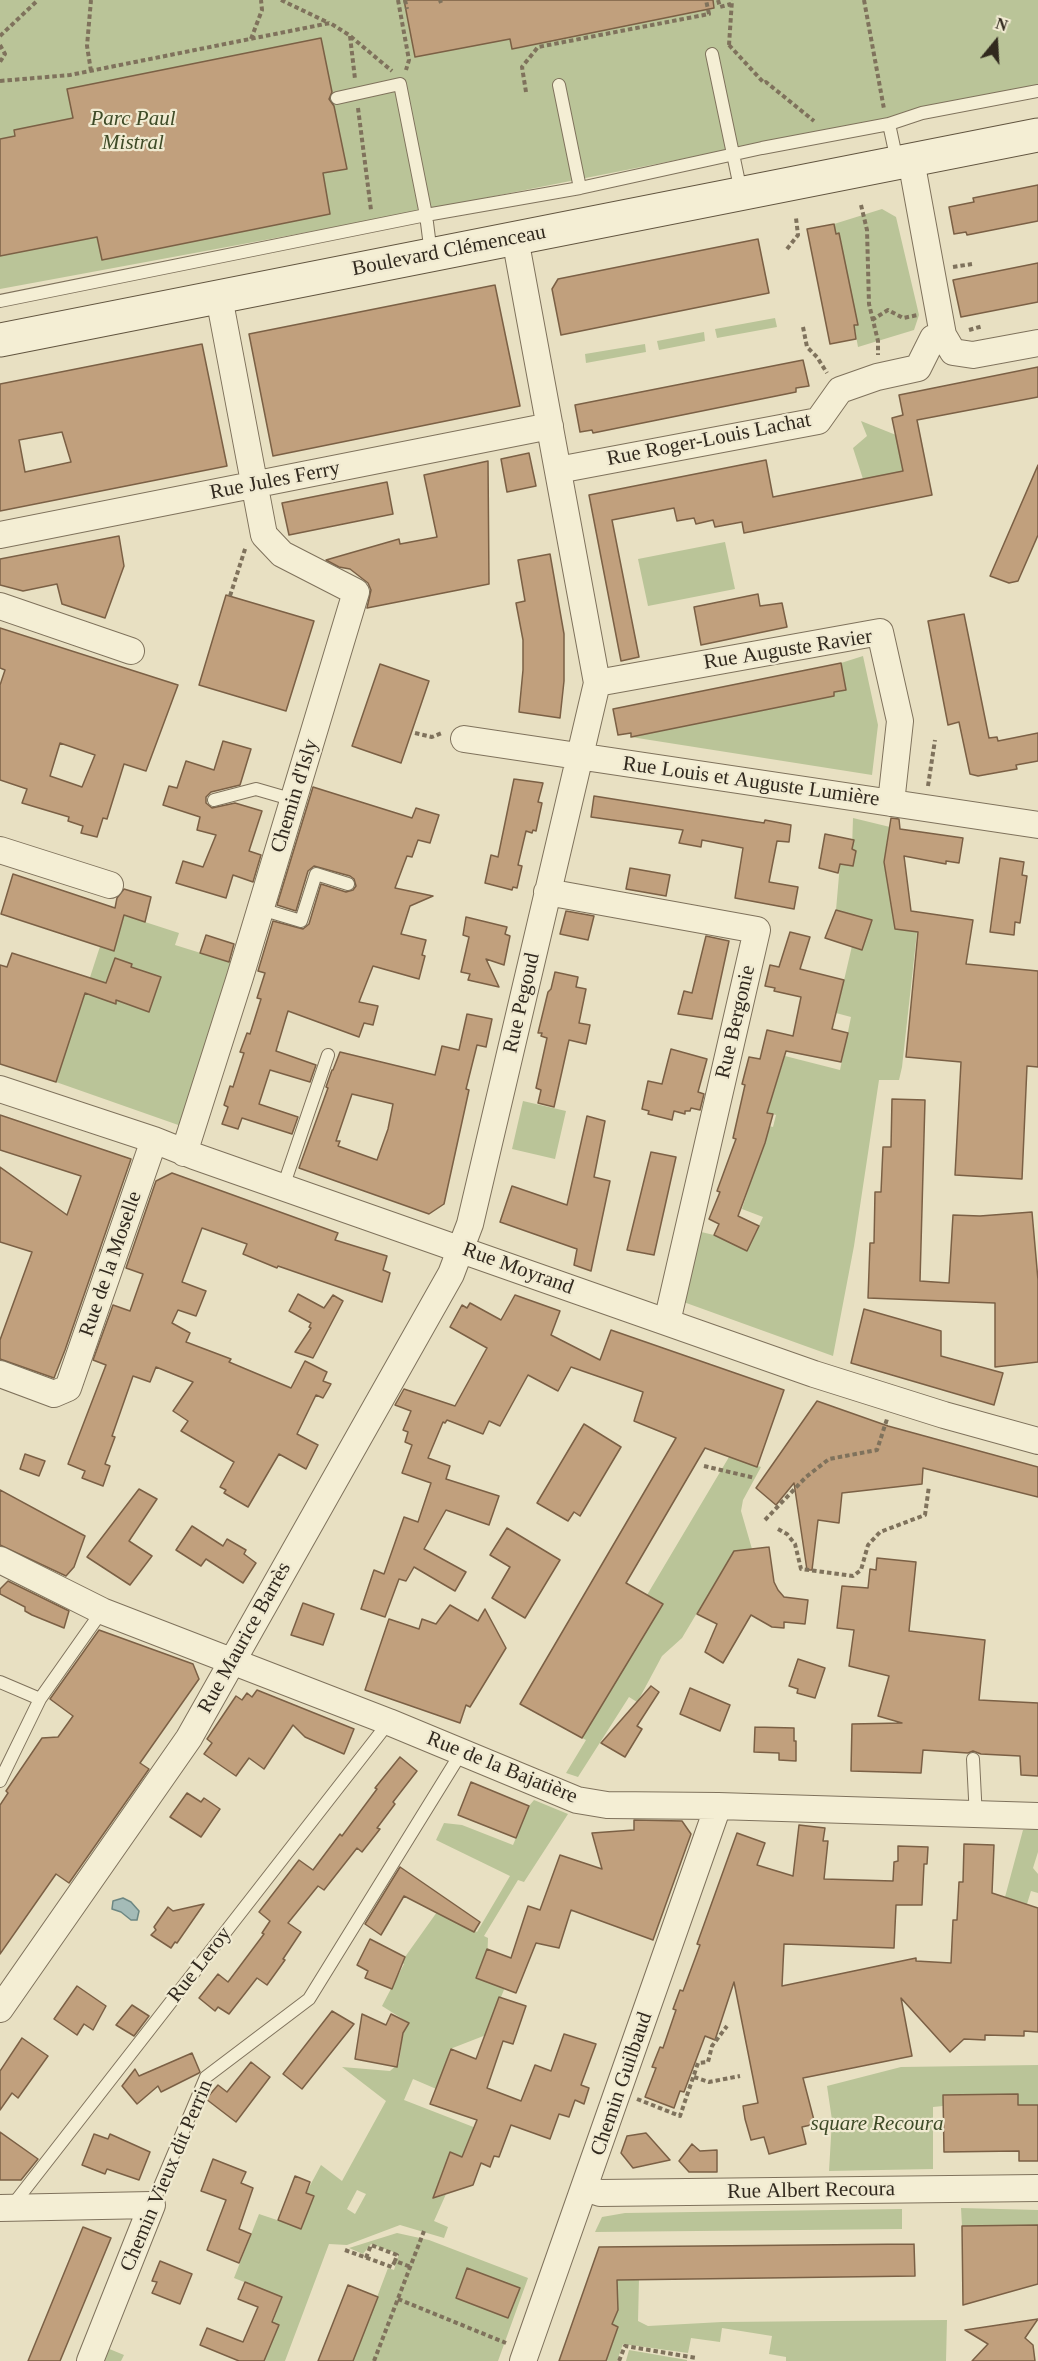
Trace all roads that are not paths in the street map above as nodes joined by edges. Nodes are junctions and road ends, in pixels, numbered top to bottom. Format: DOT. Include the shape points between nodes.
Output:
graph roads {
  1 [pos="712,54"];
  2 [pos="559,85"];
  3 [pos="1038,91"];
  4 [pos="337,98"];
  5 [pos="889,124"];
  6 [pos="1038,135"];
  7 [pos="734,156"];
  8 [pos="904,161"];
  9 [pos="580,188"];
  10 [pos="741,193"];
  11 [pos="426,215"];
  12 [pos="515,238"];
  13 [pos="431,255"];
  14 [pos="219,297"];
  15 [pos="0,301"];
  16 [pos="933,338"];
  17 [pos="0,340"];
  18 [pos="1038,344"];
  19 [pos="550,426"];
  20 [pos="558,470"];
  21 [pos="255,484"];
  22 [pos="0,535"];
  23 [pos="0,606"];
  24 [pos="131,651"];
  25 [pos="597,683"];
  26 [pos="464,739"];
  27 [pos="580,757"];
  28 [pos="214,800"];
  29 [pos="294,800"];
  30 [pos="891,803"];
  31 [pos="1038,825"];
  32 [pos="0,850"];
  33 [pos="348,884"];
  34 [pos="110,885"];
  35 [pos="548,892"];
  36 [pos="261,909"];
  37 [pos="328,1055"];
  38 [pos="0,1089"];
  39 [pos="154,1140"];
  40 [pos="184,1153"];
  41 [pos="283,1187"];
  42 [pos="462,1249"];
  43 [pos="667,1322"];
  44 [pos="0,1374"];
  45 [pos="1038,1441"];
  46 [pos="0,1560"];
  47 [pos="102,1611"];
  48 [pos="232,1662"];
  49 [pos="0,1682"];
  50 [pos="40,1699"];
  51 [pos="389,1722"];
  52 [pos="461,1753"];
  53 [pos="973,1759"];
  54 [pos="0,1780"];
  55 [pos="718,1806"];
  56 [pos="976,1816"];
  57 [pos="1038,1816"];
  58 [pos="0,2009"];
  59 [pos="585,2188"];
  60 [pos="1038,2188"];
  61 [pos="153,2205"];
  62 [pos="5,2208"];
  63 [pos="515,2352"];
  64 [pos="90,2361"];
  1 -- 7 [label="lane"];
  2 -- 9 [label="lane"];
  3 -- 5 [label="lane, Boulevard Clémenceau" via="922,113"];
  4 -- 11 [label="lane" via="400,84"];
  5 -- 7 [label="lane, Boulevard Clémenceau"];
  5 -- 8 [label="lane"];
  6 -- 8 [label="main road, Boulevard Clémenceau"];
  7 -- 9 [label="lane, Boulevard Clémenceau"];
  7 -- 10 [label="lane"];
  8 -- 10 [label="main road, Boulevard Clémenceau"];
  8 -- 18 [label="street" via="944,335 953,352 973,355"];
  9 -- 11 [label="lane, Boulevard Clémenceau"];
  10 -- 12 [label="main road, Boulevard Clémenceau"];
  11 -- 13 [label="lane"];
  11 -- 15 [label="lane, Boulevard Clémenceau"];
  12 -- 13 [label="main road, Boulevard Clémenceau"];
  12 -- 19 [label="street"];
  13 -- 14 [label="main road, Boulevard Clémenceau"];
  14 -- 17 [label="main road, Boulevard Clémenceau"];
  14 -- 21 [label="street"];
  16 -- 20 [label="street, Rue Roger-Louis Lachat" via="918,368 840,390 818,421"];
  19 -- 20 [label="street"];
  19 -- 21 [label="street, Rue Jules Ferry"];
  20 -- 25 [label="street"];
  21 -- 22 [label="street, Rue Jules Ferry"];
  21 -- 29 [label="street, Chemin d'Isly" via="264,535 282,554 356,592"];
  23 -- 24 [label="street"];
  25 -- 27 [label="street"];
  25 -- 30 [label="street, Rue Auguste Ravier" via="880,632 900,721"];
  26 -- 27 [label="street, Rue Louis et Auguste Lumière"];
  27 -- 30 [label="street, Rue Louis et Auguste Lumière"];
  27 -- 35 [label="street, Rue Pegoud"];
  28 -- 29 [label="lane" via="256,789"];
  29 -- 36 [label="street, Chemin d'Isly"];
  30 -- 31 [label="street, Rue Louis et Auguste Lumière"];
  32 -- 34 [label="street"];
  33 -- 36 [label="lane" via="316,874 301,921"];
  35 -- 42 [label="street, Rue Pegoud"];
  35 -- 43 [label="street, Rue Bergonie" via="757,930"];
  36 -- 40 [label="street, Chemin d'Isly"];
  37 -- 41 [label="lane"];
  38 -- 39 [label="street, Rue Moyrand"];
  39 -- 40 [label="street, Rue Moyrand"];
  39 -- 44 [label="street, Rue de la Moselle" via="68,1388 54,1394"];
  40 -- 41 [label="street, Rue Moyrand"];
  41 -- 42 [label="street, Rue Moyrand"];
  42 -- 43 [label="street, Rue Moyrand"];
  42 -- 48 [label="street, Rue Maurice Barrès"];
  43 -- 45 [label="street, Rue Moyrand" via="814,1374"];
  46 -- 47 [label="street, Rue de la Bajatière"];
  47 -- 48 [label="street, Rue de la Bajatière"];
  47 -- 50 [label="lane"];
  48 -- 51 [label="street, Rue de la Bajatière"];
  48 -- 58 [label="street, Rue Maurice Barrès" via="189,1738"];
  49 -- 50 [label="lane"];
  50 -- 54 [label="lane"];
  51 -- 52 [label="street, Rue de la Bajatière"];
  51 -- 62 [label="lane, Rue Leroy"];
  52 -- 55 [label="street, Rue de la Bajatière" via="577,1800 607,1805"];
  52 -- 61 [label="lane, Chemin Vieux dit Perrin" via="309,2000 206,2077"];
  53 -- 56 [label="lane"];
  55 -- 56 [label="street, Rue de la Bajatière"];
  55 -- 59 [label="street, Chemin Guilbaud"];
  56 -- 57 [label="street, Rue de la Bajatière"];
  59 -- 60 [label="street, Rue Albert Recoura" via="600,2193"];
  59 -- 63 [label="street, Chemin Guilbaud"];
  61 -- 62 [label="street, Rue Leroy"];
  61 -- 64 [label="street, Chemin Vieux dit Perrin"];
}
